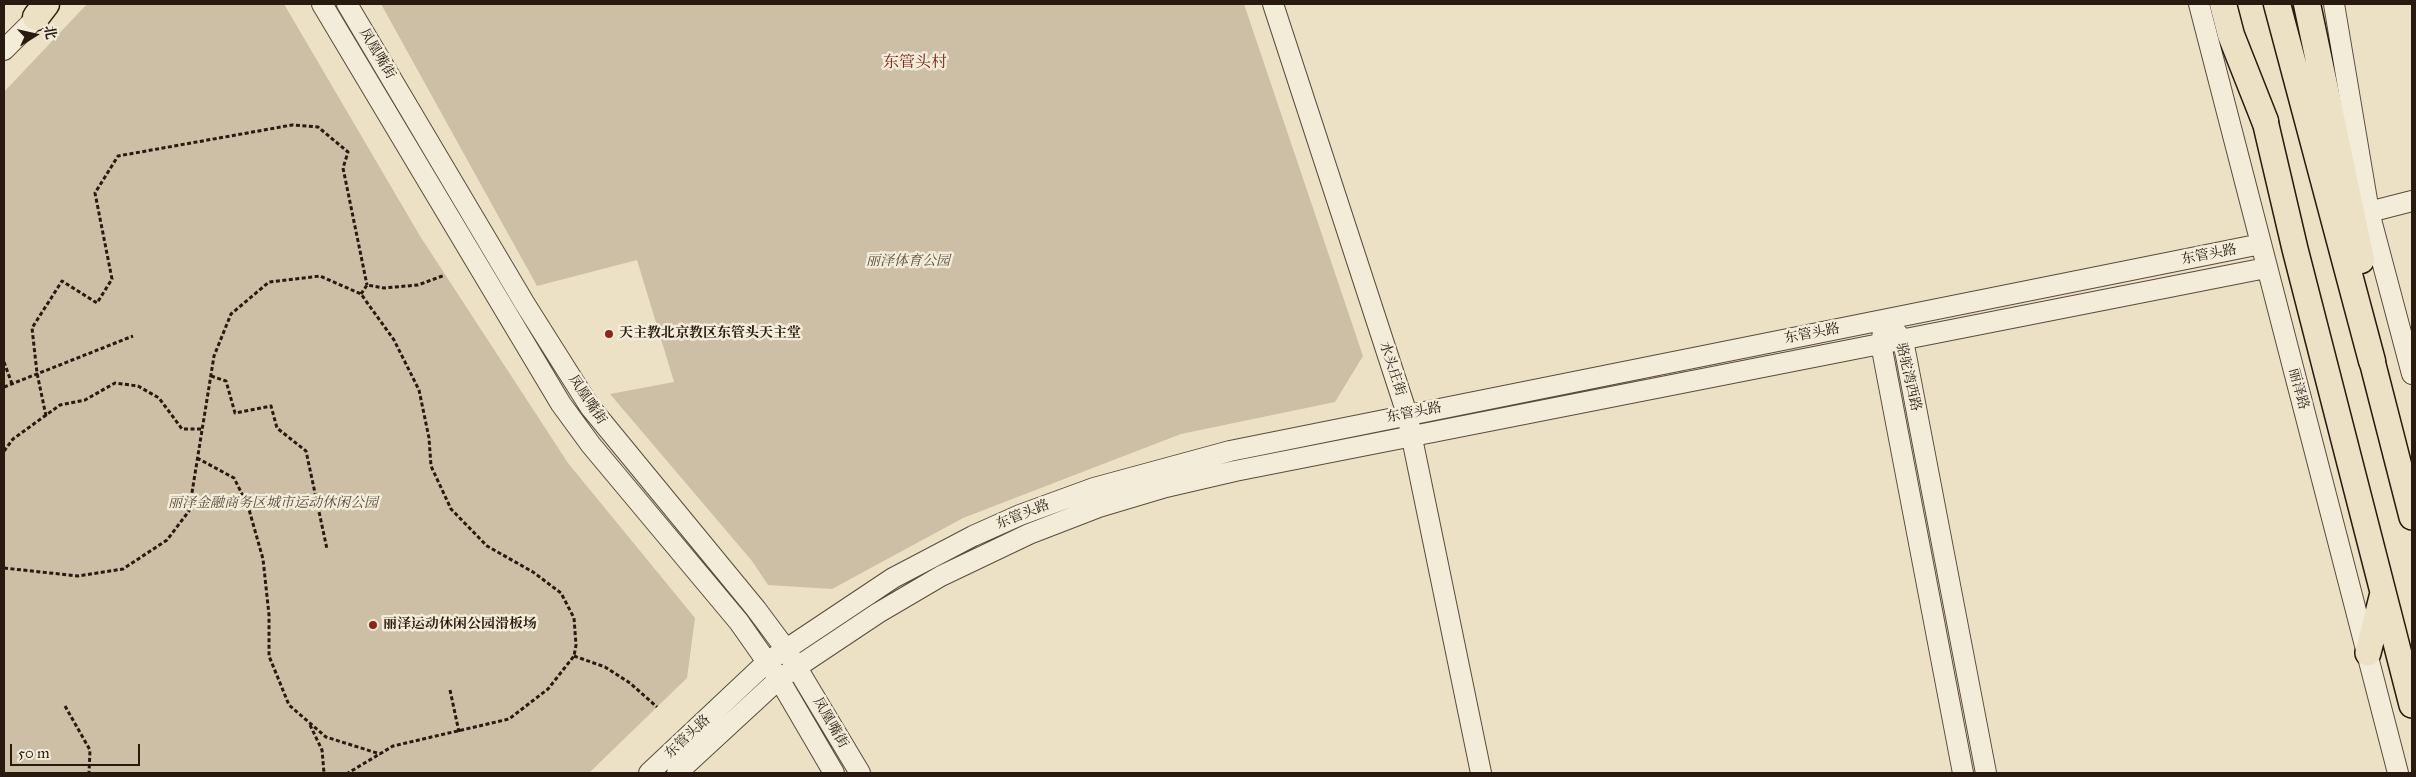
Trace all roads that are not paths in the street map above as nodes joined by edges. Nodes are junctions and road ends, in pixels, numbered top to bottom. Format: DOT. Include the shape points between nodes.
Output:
graph roads {
  1 [pos="322,4"];
  2 [pos="347,4"];
  3 [pos="1273,4"];
  4 [pos="2199,4"];
  5 [pos="2223,4"];
  6 [pos="2236,4"];
  7 [pos="2277,4"];
  8 [pos="2334,4"];
  9 [pos="2309,7"];
  10 [pos="44,8"];
  11 [pos="4,50"];
  12 [pos="2265,121"];
  13 [pos="2412,202"];
  14 [pos="2369,212"];
  15 [pos="2261,244"];
  16 [pos="2266,268"];
  17 [pos="1885,320"];
  18 [pos="1903,340"];
  19 [pos="1881,344"];
  20 [pos="2372,361"];
  21 [pos="2412,374"];
  22 [pos="1407,414"];
  23 [pos="1413,437"];
  24 [pos="2412,517"];
  25 [pos="2382,595"];
  26 [pos="785,648"];
  27 [pos="2368,653"];
  28 [pos="767,662"];
  29 [pos="797,667"];
  30 [pos="779,679"];
  31 [pos="2412,705"];
  32 [pos="650,773"];
  33 [pos="677,773"];
  34 [pos="834,773"];
  35 [pos="860,773"];
  36 [pos="1481,773"];
  37 [pos="1963,773"];
  38 [pos="1986,773"];
  39 [pos="2398,773"];
  1 -- 28 [label="street, 凤凰嘴街" via="561,404 591,445 739,622"];
  2 -- 26 [label="street, 凤凰嘴街" via="590,407"];
  3 -- 22 [label="street, 水头庄街"];
  4 -- 15 [label="street, 丽泽路"];
  5 -- 12 [label="highway" via="2231,35"];
  6 -- 12 [label="highway"];
  7 -- 20 [label="highway"];
  8 -- 14 [label="street"];
  9 -- 20 [label="highway" via="2360,249"];
  10 -- 11 [label="street"];
  12 -- 25 [label="main road"];
  13 -- 14 [label="street"];
  14 -- 21 [label="street"];
  15 -- 16 [label="street, 丽泽路"];
  15 -- 17 [label="street, 东管头路"];
  16 -- 18 [label="street, 东管头路"];
  16 -- 27 [label="street, 丽泽路"];
  17 -- 18 [label="street, 骆驼湾西路"];
  17 -- 19 [label="street, 骆驼湾西路"];
  17 -- 22 [label="street, 东管头路"];
  18 -- 19 [label="street, 东管头路"];
  18 -- 38 [label="street, 骆驼湾西路"];
  19 -- 23 [label="street, 东管头路"];
  19 -- 37 [label="street, 骆驼湾西路"];
  20 -- 24 [label="main road"];
  22 -- 23 [label="street, 水头庄街"];
  22 -- 26 [label="street, 东管头路" via="1230,450 1160,468 1020,515 929,557"];
  23 -- 29 [label="street, 东管头路" via="1166,487 1037,530 941,576"];
  23 -- 36 [label="street, 水头庄街"];
  25 -- 27 [label="main road"];
  25 -- 31 [label="main road"];
  26 -- 28 [label="street, 东管头路"];
  26 -- 29 [label="street, 凤凰嘴街"];
  27 -- 39 [label="street, 丽泽路"];
  28 -- 30 [label="street, 凤凰嘴街"];
  28 -- 32 [label="street, 东管头路"];
  29 -- 30 [label="street, 东管头路"];
  29 -- 35 [label="street, 凤凰嘴街"];
  30 -- 33 [label="street, 东管头路"];
  30 -- 34 [label="street, 凤凰嘴街"];
}
